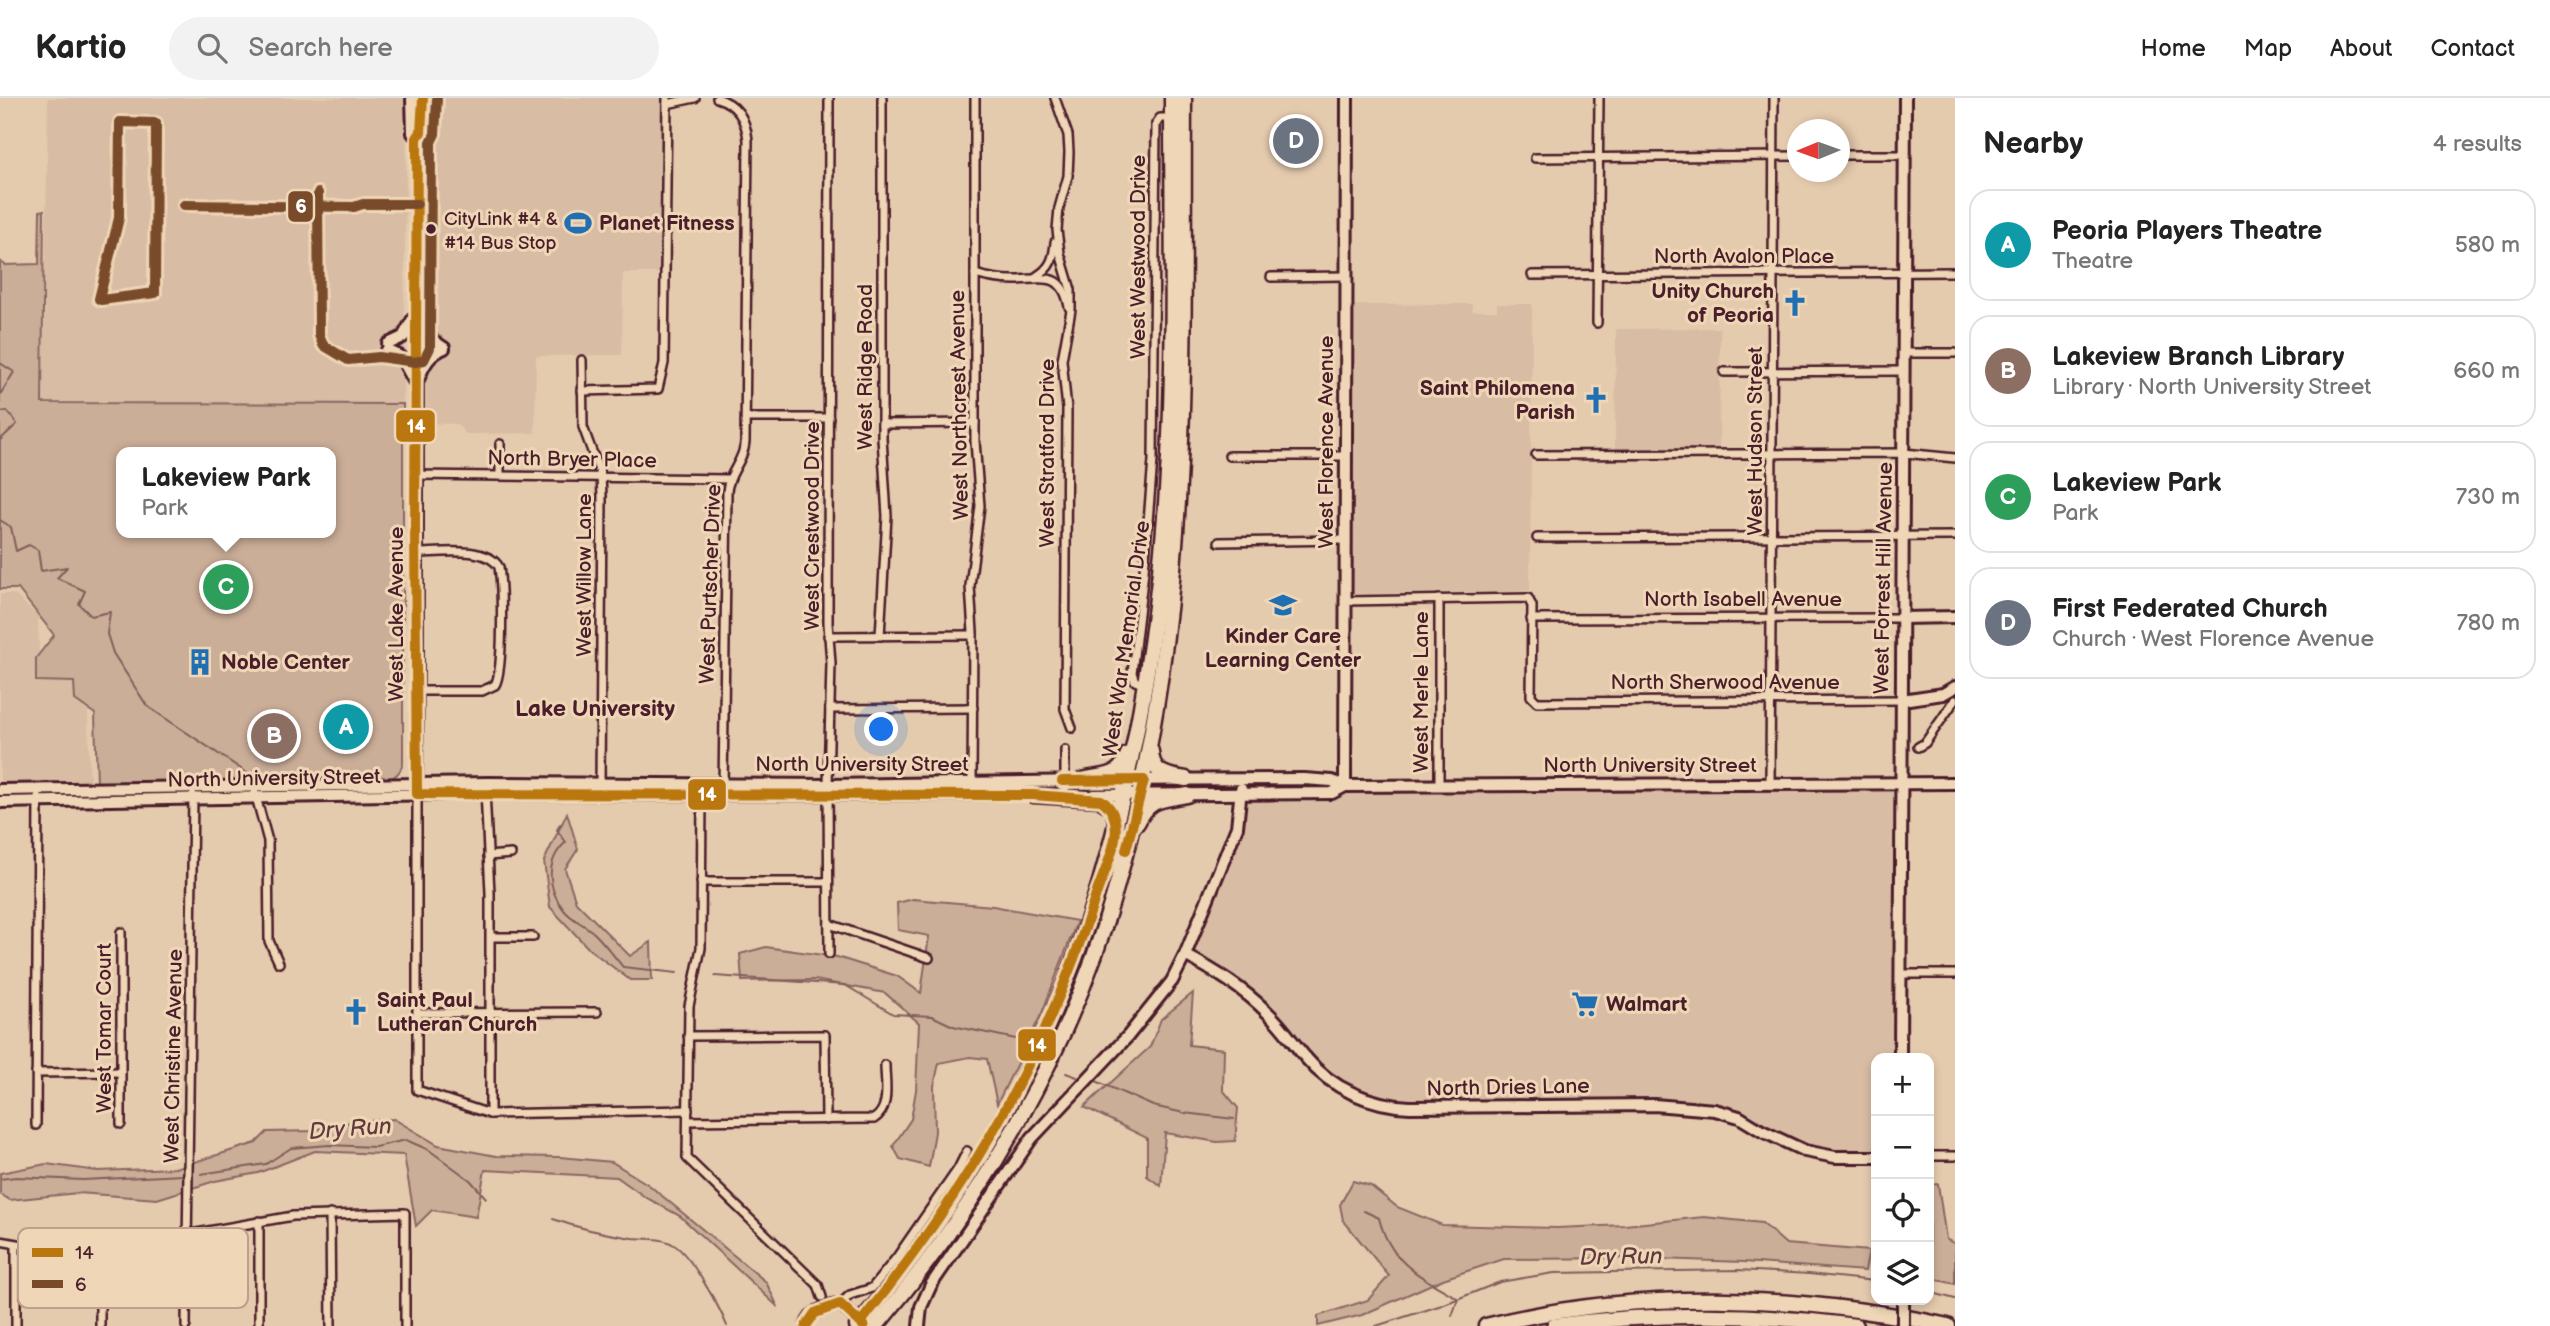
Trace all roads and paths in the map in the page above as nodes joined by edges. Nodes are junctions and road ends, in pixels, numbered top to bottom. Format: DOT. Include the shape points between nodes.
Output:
graph roads {
  1 [pos="412,98"];
  2 [pos="423,98"];
  3 [pos="695,98"];
  4 [pos="716,98"];
  5 [pos="829,98"];
  6 [pos="882,98"];
  7 [pos="975,98"];
  8 [pos="1055,98"];
  9 [pos="1172,98"];
  10 [pos="1184,98"];
  11 [pos="1347,98"];
  12 [pos="1599,98"];
  13 [pos="1774,98"];
  14 [pos="1905,98"];
  15 [pos="667,101"];
  16 [pos="1172,118"];
  17 [pos="417,138"];
  18 [pos="1850,155"];
  19 [pos="1904,155"];
  20 [pos="1773,156"];
  21 [pos="1787,156"];
  22 [pos="1598,157"];
  23 [pos="1535,158"];
  24 [pos="1057,226"];
  25 [pos="1904,272"];
  26 [pos="1955,272"];
  27 [pos="1773,273"];
  28 [pos="1597,274"];
  29 [pos="975,275"];
  30 [pos="1532,275"];
  31 [pos="1345,276"];
  32 [pos="1271,277"];
  33 [pos="1030,278"];
  34 [pos="416,311"];
  35 [pos="1069,321"];
  36 [pos="1597,323"];
  37 [pos="1904,353"];
  38 [pos="1955,353"];
  39 [pos="582,360"];
  40 [pos="1773,371"];
  41 [pos="1904,371"];
  42 [pos="1724,372"];
  43 [pos="416,386"];
  44 [pos="582,391"];
  45 [pos="1154,411"];
  46 [pos="1176,411"];
  47 [pos="746,418"];
  48 [pos="829,418"];
  49 [pos="882,424"];
  50 [pos="975,424"];
  51 [pos="500,444"];
  52 [pos="1904,453"];
  53 [pos="1772,454"];
  54 [pos="1536,455"];
  55 [pos="1228,456"];
  56 [pos="1346,456"];
  57 [pos="1955,458"];
  58 [pos="415,475"];
  59 [pos="500,476"];
  60 [pos="601,476"];
  61 [pos="729,479"];
  62 [pos="1904,535"];
  63 [pos="1955,536"];
  64 [pos="1771,537"];
  65 [pos="1537,538"];
  66 [pos="1346,540"];
  67 [pos="1219,542"];
  68 [pos="415,553"];
  69 [pos="1438,599"];
  70 [pos="1346,601"];
  71 [pos="1771,617"];
  72 [pos="1955,617"];
  73 [pos="1902,618"];
  74 [pos="1531,619"];
  75 [pos="973,635"];
  76 [pos="828,636"];
  77 [pos="880,636"];
  78 [pos="1144,685"];
  79 [pos="1955,687"];
  80 [pos="415,691"];
  81 [pos="1770,700"];
  82 [pos="1902,700"];
  83 [pos="1955,700"];
  84 [pos="973,708"];
  85 [pos="830,709"];
  86 [pos="1072,728"];
  87 [pos="1152,738"];
  88 [pos="1917,747"];
  89 [pos="1065,750"];
  90 [pos="1143,779"];
  91 [pos="1186,779"];
  92 [pos="1241,779"];
  93 [pos="1299,779"];
  94 [pos="1128,780"];
  95 [pos="1065,781"];
  96 [pos="1080,781"];
  97 [pos="1902,782"];
  98 [pos="972,783"];
  99 [pos="1955,783"];
  100 [pos="1438,785"];
  101 [pos="1770,785"];
  102 [pos="1345,786"];
  103 [pos="485,788"];
  104 [pos="417,789"];
  105 [pos="600,789"];
  106 [pos="0,790"];
  107 [pos="702,790"];
  108 [pos="723,790"];
  109 [pos="828,790"];
  110 [pos="254,791"];
  111 [pos="193,793"];
  112 [pos="1187,794"];
  113 [pos="1241,794"];
  114 [pos="970,795"];
  115 [pos="1034,795"];
  116 [pos="1124,795"];
  117 [pos="1140,795"];
  118 [pos="38,796"];
  119 [pos="1065,796"];
  120 [pos="0,802"];
  121 [pos="1116,832"];
  122 [pos="511,854"];
  123 [pos="488,856"];
  124 [pos="701,882"];
  125 [pos="828,882"];
  126 [pos="1116,888"];
  127 [pos="829,924"];
  128 [pos="121,932"];
  129 [pos="491,937"];
  130 [pos="533,937"];
  131 [pos="829,954"];
  132 [pos="1185,956"];
  133 [pos="929,958"];
  134 [pos="279,963"];
  135 [pos="1900,974"];
  136 [pos="1955,974"];
  137 [pos="491,1012"];
  138 [pos="597,1012"];
  139 [pos="417,1013"];
  140 [pos="688,1037"];
  141 [pos="1900,1053"];
  142 [pos="885,1065"];
  143 [pos="121,1072"];
  144 [pos="36,1073"];
  145 [pos="688,1110"];
  146 [pos="490,1114"];
  147 [pos="826,1120"];
  148 [pos="688,1121"];
  149 [pos="121,1124"];
  150 [pos="36,1125"];
  151 [pos="967,1151"];
  152 [pos="1871,1155"];
  153 [pos="1934,1156"];
  154 [pos="1955,1156"];
  155 [pos="1853,1157"];
  156 [pos="1871,1163"];
  157 [pos="330,1214"];
  158 [pos="258,1221"];
  159 [pos="189,1228"];
  160 [pos="224,1228"];
  161 [pos="0,1241"];
  162 [pos="16,1245"];
  163 [pos="822,1297"];
  164 [pos="840,1304"];
  165 [pos="1903,1305"];
  166 [pos="100,1308"];
  167 [pos="187,1308"];
  168 [pos="1610,1320"];
  169 [pos="861,1325"];
  170 [pos="16,1326"];
  171 [pos="100,1326"];
  172 [pos="186,1326"];
  173 [pos="259,1326"];
  174 [pos="331,1326"];
  175 [pos="405,1326"];
  176 [pos="806,1326"];
  177 [pos="876,1326"];
  178 [pos="919,1326"];
  179 [pos="1486,1326"];
  180 [pos="1554,1326"];
  181 [pos="1581,1326"];
  182 [pos="1856,1326"];
  183 [pos="1903,1326"];
  184 [pos="1948,1326"];
  1 -- 17 [label="main road, West Lake Avenue"];
  2 -- 17 [label="main road, West Lake Avenue"];
  3 -- 15 [label="street"];
  4 -- 47 [label="street, West Purtscher Drive" via="737,110 747,135"];
  5 -- 48 [label="street, West Crestwood Drive"];
  6 -- 49 [label="street, West Ridge Road"];
  7 -- 29 [label="street, West Northcrest Avenue"];
  8 -- 24 [label="street, West Stratford Drive" via="1068,135 1070,159"];
  9 -- 16 [label="highway, West War Memorial Drive"];
  10 -- 46 [label="highway, West War Memorial Drive"];
  11 -- 31 [label="main road, West Florence Avenue"];
  12 -- 22 [label="street"];
  13 -- 20 [label="street, West Hudson Street"];
  14 -- 19 [label="main road, West Forrest Hill Avenue"];
  15 -- 44 [label="street" via="664,363 658,389"];
  16 -- 45 [label="street, West Westwood Drive" via="1160,118 1156,124"];
  16 -- 46 [label="highway, West War Memorial Drive"];
  17 -- 34 [label="main road, West Lake Avenue"];
  18 -- 19 [label="street"];
  19 -- 25 [label="main road, West Forrest Hill Avenue"];
  20 -- 21 [label="street"];
  20 -- 22 [label="street"];
  20 -- 27 [label="street, West Hudson Street"];
  22 -- 23 [label="street"];
  22 -- 28 [label="street"];
  24 -- 33 [label="street" via="1051,262 1045,271"];
  24 -- 35 [label="street, West Stratford Drive" via="1071,290"];
  25 -- 26 [label="street, North Avalon Place"];
  25 -- 27 [label="street, North Avalon Place"];
  25 -- 37 [label="main road, West Forrest Hill Avenue"];
  27 -- 28 [label="street, North Avalon Place"];
  27 -- 40 [label="street, West Hudson Street"];
  28 -- 30 [label="street, North Avalon Place"];
  28 -- 36 [label="street"];
  29 -- 33 [label="street" via="1002,280"];
  29 -- 50 [label="street, West Northcrest Avenue"];
  31 -- 32 [label="street"];
  31 -- 56 [label="main road, West Florence Avenue"];
  33 -- 35 [label="street" via="1047,278 1062,288"];
  34 -- 43 [label="main road, West Lake Avenue"];
  34 -- 43 [label="main road" via="403,337 388,347 401,357"];
  34 -- 43 [label="main road" via="427,336 444,348 427,359"];
  35 -- 86 [label="street, West Stratford Drive" via="1062,364 1067,409 1065,714"];
  37 -- 38 [label="street"];
  37 -- 41 [label="main road, West Forrest Hill Avenue"];
  39 -- 44 [label="street, West Willow Lane"];
  40 -- 41 [label="street"];
  40 -- 42 [label="street"];
  40 -- 53 [label="street, West Hudson Street"];
  41 -- 52 [label="main road, West Forrest Hill Avenue"];
  43 -- 58 [label="main road, West Lake Avenue"];
  44 -- 60 [label="street, West Willow Lane" via="583,432"];
  45 -- 46 [label="street"];
  45 -- 78 [label="street, West Westwood Drive" via="1147,545 1132,673"];
  46 -- 78 [label="highway, West War Memorial Drive"];
  46 -- 87 [label="highway, West War Memorial Drive" via="1174,566"];
  47 -- 48 [label="street"];
  47 -- 61 [label="street, West Purtscher Drive" via="744,451"];
  48 -- 76 [label="street, West Crestwood Drive"];
  49 -- 50 [label="street"];
  49 -- 77 [label="street, West Ridge Road" via="887,525"];
  50 -- 75 [label="street, West Northcrest Avenue" via="980,506 970,586"];
  51 -- 59 [label="street"];
  52 -- 53 [label="street"];
  52 -- 57 [label="street"];
  52 -- 62 [label="main road, West Forrest Hill Avenue"];
  53 -- 54 [label="street"];
  53 -- 64 [label="street, West Hudson Street"];
  55 -- 56 [label="street"];
  56 -- 66 [label="main road, West Florence Avenue"];
  58 -- 59 [label="street, North Bryer Place"];
  58 -- 68 [label="main road, West Lake Avenue"];
  59 -- 60 [label="street, North Bryer Place"];
  60 -- 61 [label="street, North Bryer Place"];
  60 -- 105 [label="street, West Willow Lane"];
  61 -- 108 [label="street, West Purtscher Drive"];
  62 -- 63 [label="street"];
  62 -- 64 [label="street"];
  62 -- 73 [label="main road, West Forrest Hill Avenue"];
  64 -- 65 [label="street"];
  64 -- 71 [label="street, West Hudson Street"];
  66 -- 67 [label="street"];
  66 -- 70 [label="main road, West Florence Avenue"];
  68 -- 80 [label="main road, West Lake Avenue"];
  68 -- 80 [label="street" via="482,554 496,561 500,576 496,683 482,691"];
  69 -- 70 [label="street"];
  69 -- 74 [label="street" via="1524,597 1530,601"];
  69 -- 100 [label="street, West Merle Lane"];
  70 -- 102 [label="main road, West Florence Avenue"];
  71 -- 73 [label="street, North Isabell Avenue"];
  71 -- 74 [label="street, North Isabell Avenue"];
  71 -- 81 [label="street, West Hudson Street"];
  72 -- 73 [label="main road, North Isabell Avenue"];
  73 -- 82 [label="main road, West Forrest Hill Avenue"];
  74 -- 81 [label="street, North Sherwood Avenue" via="1534,701"];
  75 -- 77 [label="street"];
  75 -- 84 [label="street, West Northcrest Avenue"];
  76 -- 77 [label="street"];
  76 -- 85 [label="street, West Crestwood Drive"];
  78 -- 94 [label="highway, West War Memorial Drive"];
  78 -- 96 [label="highway" via="1122,766 1108,776"];
  79 -- 82 [label="main road, North Sherwood Avenue" via="1942,694"];
  80 -- 104 [label="main road, West Lake Avenue"];
  81 -- 82 [label="street, North Sherwood Avenue"];
  81 -- 101 [label="street, West Hudson Street"];
  82 -- 97 [label="main road, West Forrest Hill Avenue"];
  83 -- 88 [label="street" via="1925,743"];
  84 -- 85 [label="street"];
  84 -- 98 [label="street, West Northcrest Avenue"];
  85 -- 109 [label="street, West Crestwood Drive"];
  87 -- 90 [label="highway, West War Memorial Drive"];
  87 -- 91 [label="highway" via="1155,767"];
  89 -- 95 [label="street"];
  90 -- 91 [label="main road, North University Street"];
  90 -- 94 [label="main road, North University Street"];
  90 -- 117 [label="highway, West War Memorial Drive"];
  91 -- 92 [label="main road, North University Street"];
  92 -- 93 [label="main road, North University Street"];
  92 -- 113 [label="main road"];
  93 -- 102 [label="main road, North University Street"];
  93 -- 113 [label="main road"];
  94 -- 96 [label="main road, North University Street"];
  94 -- 116 [label="highway, West War Memorial Drive"];
  95 -- 96 [label="main road, North University Street"];
  95 -- 98 [label="main road, North University Street"];
  95 -- 119 [label="street"];
  97 -- 99 [label="main road, North University Street"];
  97 -- 101 [label="main road, North University Street"];
  97 -- 135 [label="main road, West Forrest Hill Avenue"];
  98 -- 109 [label="main road, North University Street"];
  98 -- 114 [label="street, West Northcrest Avenue"];
  100 -- 101 [label="main road, North University Street"];
  100 -- 102 [label="main road, North University Street"];
  102 -- 113 [label="main road, North University Street" via="1332,793"];
  103 -- 104 [label="main road, North University Street"];
  103 -- 105 [label="main road, North University Street"];
  103 -- 123 [label="street"];
  104 -- 110 [label="main road, North University Street"];
  104 -- 139 [label="street, West Lake Avenue"];
  105 -- 107 [label="main road, North University Street"];
  106 -- 118 [label="main road, North University Street"];
  107 -- 108 [label="main road, North University Street"];
  107 -- 124 [label="street"];
  108 -- 109 [label="main road, North University Street"];
  109 -- 114 [label="main road, North University Street"];
  109 -- 125 [label="street, West Crestwood Drive"];
  110 -- 111 [label="main road, North University Street"];
  110 -- 134 [label="street" via="268,841 269,941"];
  111 -- 118 [label="main road, North University Street"];
  111 -- 159 [label="street, West Christine Avenue"];
  112 -- 113 [label="main road, North University Street"];
  112 -- 117 [label="main road, North University Street"];
  112 -- 126 [label="highway" via="1157,800 1142,813"];
  113 -- 132 [label="main road" via="1237,827"];
  114 -- 115 [label="main road, North University Street"];
  115 -- 119 [label="highway"];
  116 -- 117 [label="main road, North University Street"];
  116 -- 119 [label="main road, North University Street"];
  116 -- 121 [label="highway, West War Memorial Drive"];
  117 -- 126 [label="highway, West War Memorial Drive"];
  118 -- 120 [label="main road, North University Street"];
  118 -- 144 [label="street"];
  119 -- 121 [label="highway" via="1109,804 1116,815"];
  121 -- 169 [label="highway, West War Memorial Drive" via="1087,928 1050,1025 1015,1098 942,1217"];
  122 -- 123 [label="street"];
  123 -- 129 [label="street"];
  124 -- 125 [label="street"];
  124 -- 140 [label="street" via="701,948 688,1006"];
  125 -- 127 [label="street, West Crestwood Drive"];
  126 -- 177 [label="highway, West War Memorial Drive" via="1076,999 1022,1113 953,1226"];
  127 -- 131 [label="street, West Crestwood Drive"];
  127 -- 133 [label="street"];
  128 -- 143 [label="street, West Tomar Court"];
  129 -- 130 [label="street"];
  129 -- 137 [label="street"];
  132 -- 155 [label="main road, North Dries Lane" via="1251,997 1326,1077 1374,1102 1410,1107 1654,1105 1715,1110 1739,1117 1805,1151"];
  132 -- 178 [label="main road" via="1153,1007 1025,1148 926,1294"];
  135 -- 136 [label="street"];
  135 -- 141 [label="main road, West Forrest Hill Avenue"];
  137 -- 138 [label="street"];
  137 -- 139 [label="street"];
  137 -- 146 [label="street"];
  139 -- 146 [label="street, West Lake Avenue" via="417,1090"];
  140 -- 145 [label="street"];
  140 -- 147 [label="street" via="825,1035"];
  142 -- 147 [label="street" via="881,1114 874,1119"];
  143 -- 144 [label="street"];
  143 -- 149 [label="street, West Tomar Court"];
  144 -- 150 [label="street"];
  145 -- 146 [label="street"];
  145 -- 148 [label="street"];
  147 -- 148 [label="street"];
  148 -- 163 [label="street" via="687,1158 818,1285"];
  151 -- 164 [label="street" via="872,1288 849,1295"];
  152 -- 155 [label="main road, North Dries Lane"];
  153 -- 154 [label="street"];
  155 -- 156 [label="main road"];
  157 -- 158 [label="street"];
  157 -- 174 [label="street"];
  157 -- 175 [label="street" via="405,1213"];
  158 -- 160 [label="street"];
  158 -- 173 [label="street"];
  161 -- 162 [label="street"];
  162 -- 170 [label="street"];
  164 -- 169 [label="main road"];
  164 -- 176 [label="main road" via="814,1313"];
  165 -- 183 [label="main road, bridge"];
  166 -- 171 [label="street"];
  167 -- 172 [label="street, West Christine Avenue"];
  168 -- 180 [label="highway"];
  168 -- 181 [label="highway"];
  168 -- 182 [label="highway" via="1736,1317"];
  179 -- 184 [label="highway" via="1609,1303 1713,1301 1825,1307"];
}
